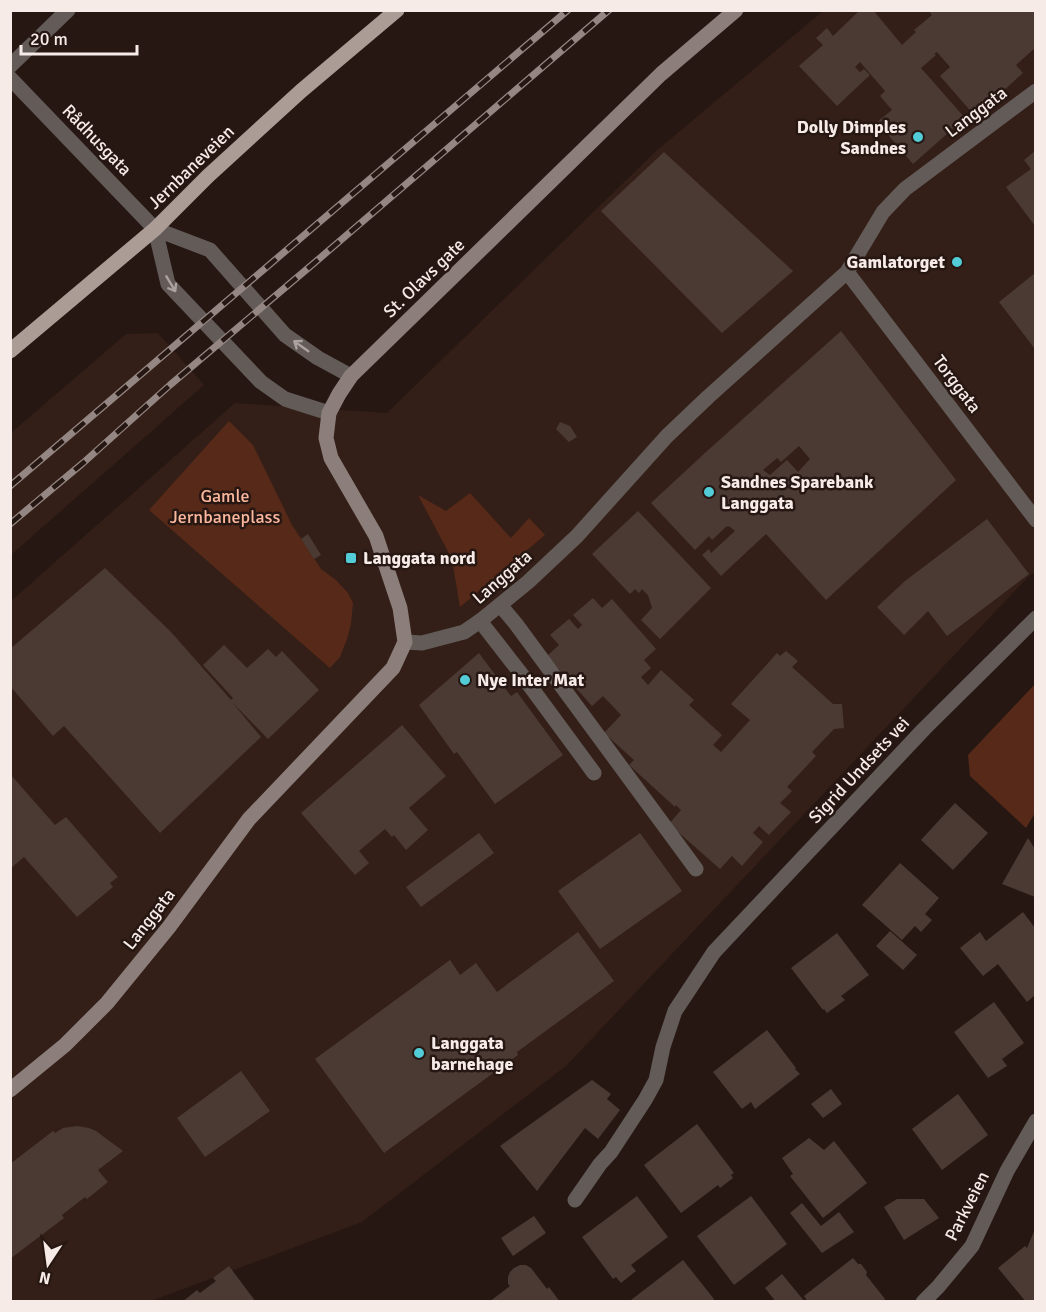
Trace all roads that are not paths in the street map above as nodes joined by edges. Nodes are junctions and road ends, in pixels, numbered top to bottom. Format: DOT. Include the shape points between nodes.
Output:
graph roads {
  1 [pos="68,10"];
  2 [pos="397,10"];
  3 [pos="736,10"];
  4 [pos="10,66"];
  5 [pos="10,78"];
  6 [pos="1035,91"];
  7 [pos="155,229"];
  8 [pos="847,272"];
  9 [pos="10,351"];
  10 [pos="351,376"];
  11 [pos="329,413"];
  12 [pos="1035,520"];
  13 [pos="500,605"];
  14 [pos="1035,618"];
  15 [pos="480,621"];
  16 [pos="405,642"];
  17 [pos="594,773"];
  18 [pos="696,869"];
  19 [pos="10,1090"];
  20 [pos="1035,1121"];
  21 [pos="575,1200"];
  22 [pos="923,1302"];
  1 -- 4 [label="street"];
  2 -- 7 [label="main road, Jernbaneveien" via="301,91"];
  3 -- 10 [label="street, St. Olavs gate" via="662,74"];
  5 -- 7 [label="street, Rådhusgata"];
  6 -- 8 [label="street, Langgata" via="905,189 883,212"];
  7 -- 9 [label="main road, Jernbaneveien"];
  10 -- 7 [label="street, one-way" via="285,335 210,250"];
  7 -- 11 [label="street, one-way" via="168,284 261,382 285,399"];
  8 -- 12 [label="street, Torggata"];
  8 -- 13 [label="street, Langgata" via="675,428 577,536"];
  10 -- 11 [label="street, St. Olavs gate"];
  11 -- 16 [label="street, St. Olavs gate" via="326,438 331,458 376,536 400,608"];
  13 -- 15 [label="street, Langgata"];
  13 -- 18 [label="street"];
  14 -- 21 [label="street, Sigrid Undsets vei" via="924,729 714,952 675,1011 656,1080 645,1100"];
  15 -- 16 [label="street, Langgata" via="451,636 422,643"];
  15 -- 17 [label="street"];
  16 -- 19 [label="street, Langgata" via="393,668 249,819 107,1003 65,1046"];
  20 -- 22 [label="street, Parkveien" via="972,1246"];
}
